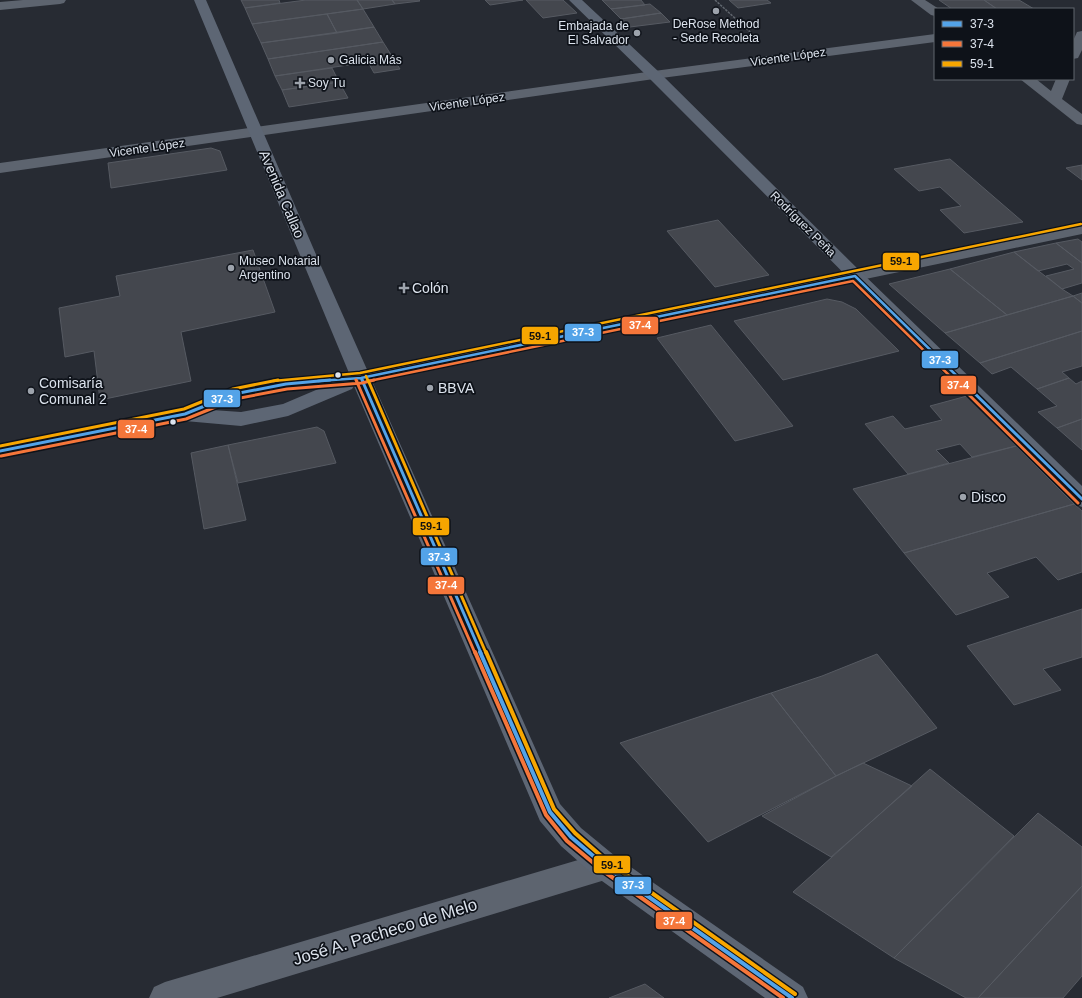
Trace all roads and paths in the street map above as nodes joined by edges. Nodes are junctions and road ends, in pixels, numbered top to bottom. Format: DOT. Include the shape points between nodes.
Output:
graph roads {
  1 [pos="60,0"];
  2 [pos="200,0"];
  3 [pos="575,0"];
  4 [pos="715,0"];
  5 [pos="917,0"];
  6 [pos="0,6"];
  7 [pos="934,11"];
  8 [pos="1082,33"];
  9 [pos="934,38"];
  10 [pos="1074,53"];
  11 [pos="779,58"];
  12 [pos="654,75"];
  13 [pos="1028,80"];
  14 [pos="1063,80"];
  15 [pos="1054,100"];
  16 [pos="1082,121"];
  17 [pos="257,133"];
  18 [pos="0,168"];
  19 [pos="1082,230"];
  20 [pos="855,276"];
  21 [pos="361,378"];
  22 [pos="184,414"];
  23 [pos="0,451"];
  24 [pos="1082,499"];
  25 [pos="606,866"];
  26 [pos="165,998"];
  27 [pos="792,998"];
  1 -- 6 [label="street"];
  2 -- 17 [label="main road, Avenida Callao"];
  3 -- 12 [label="main road, Rodríguez Peña"];
  4 -- 11 [label="path"];
  5 -- 7 [label="street"];
  8 -- 10 [label="street"];
  9 -- 11 [label="street, Vicente López"];
  11 -- 12 [label="street, Vicente López"];
  12 -- 17 [label="street, Vicente López"];
  12 -- 20 [label="main road, Rodríguez Peña"];
  13 -- 15 [label="street"];
  14 -- 15 [label="street"];
  15 -- 16 [label="street"];
  17 -- 18 [label="street, Vicente López"];
  17 -- 21 [label="main road, Avenida Callao"];
  19 -- 20 [label="street"];
  20 -- 21 [label="street"];
  20 -- 24 [label="main road, Rodríguez Peña"];
  21 -- 22 [label="main road" via="286,384 234,394"];
  21 -- 22 [label="main road" via="288,410 241,419"];
  21 -- 25 [label="main road, Avenida Callao" via="550,812 571,837"];
  22 -- 23 [label="main road"];
  25 -- 26 [label="street, José A. Pacheco de Melo"];
  25 -- 27 [label="main road, Avenida Callao"];
}
